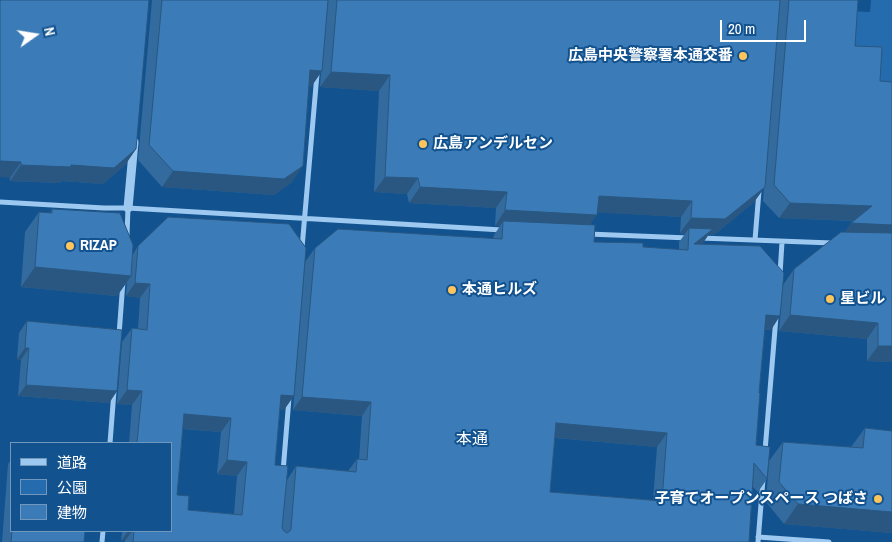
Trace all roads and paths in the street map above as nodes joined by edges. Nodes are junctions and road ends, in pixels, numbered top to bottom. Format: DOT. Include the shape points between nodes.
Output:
graph roads {
  1 [pos="317,69"];
  2 [pos="135,129"];
  3 [pos="759,188"];
  4 [pos="0,202"];
  5 [pos="128,208"];
  6 [pos="304,218"];
  7 [pos="510,231"];
  8 [pos="578,234"];
  9 [pos="755,240"];
  10 [pos="126,242"];
  11 [pos="782,242"];
  12 [pos="837,244"];
  13 [pos="301,257"];
  14 [pos="124,271"];
  15 [pos="779,282"];
  16 [pos="777,312"];
  17 [pos="118,338"];
  18 [pos="114,386"];
  19 [pos="289,395"];
  20 [pos="110,442"];
  21 [pos="765,458"];
  22 [pos="764,468"];
  23 [pos="282,473"];
  24 [pos="758,539"];
  25 [pos="829,542"];
  1 -- 6 [label="street"];
  2 -- 5 [label="street"];
  3 -- 9 [label="street"];
  4 -- 5 [label="street"];
  5 -- 6 [label="street"];
  5 -- 10 [label="street"];
  6 -- 7 [label="street"];
  6 -- 13 [label="street"];
  8 -- 9 [label="street"];
  9 -- 11 [label="street"];
  11 -- 12 [label="street"];
  11 -- 15 [label="street"];
  14 -- 17 [label="street"];
  16 -- 21 [label="street"];
  18 -- 20 [label="street"];
  19 -- 23 [label="street"];
  22 -- 24 [label="street"];
  24 -- 25 [label="street"];
}
